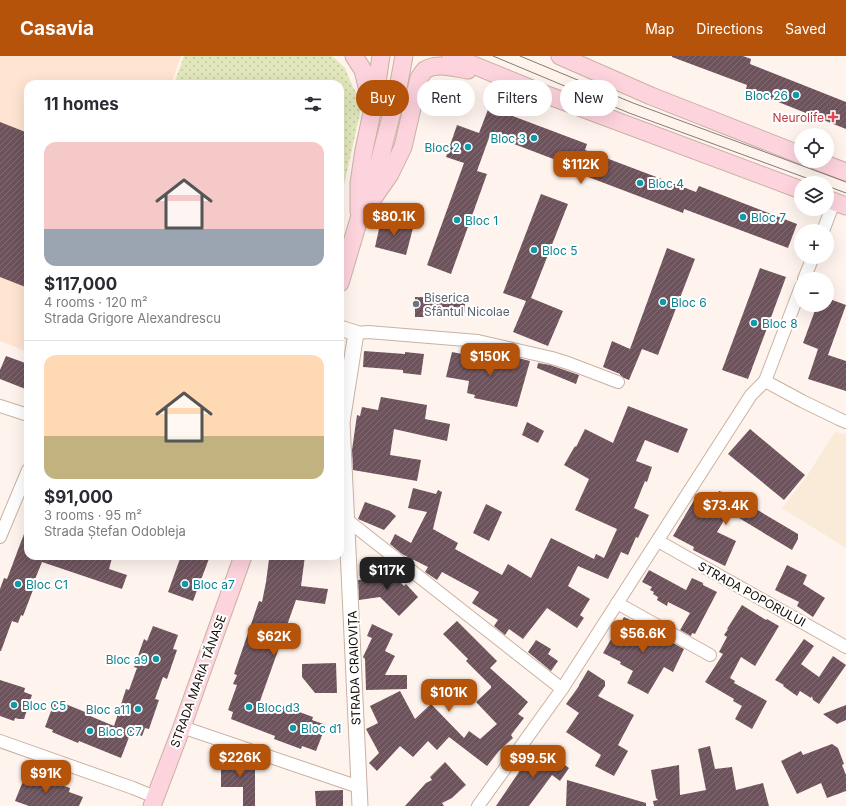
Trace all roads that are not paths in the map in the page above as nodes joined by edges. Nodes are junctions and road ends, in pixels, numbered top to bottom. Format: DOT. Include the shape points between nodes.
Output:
graph roads {
  1 [pos="354,56"];
  2 [pos="380,56"];
  3 [pos="404,56"];
  4 [pos="451,56"];
  5 [pos="560,56"];
  6 [pos="491,73"];
  7 [pos="365,80"];
  8 [pos="377,80"];
  9 [pos="371,116"];
  10 [pos="794,152"];
  11 [pos="834,168"];
  12 [pos="846,172"];
  13 [pos="794,187"];
  14 [pos="836,203"];
  15 [pos="359,219"];
  16 [pos="826,224"];
  17 [pos="344,269"];
  18 [pos="794,305"];
  19 [pos="344,329"];
  20 [pos="356,332"];
  21 [pos="765,381"];
  22 [pos="618,382"];
  23 [pos="0,406"];
  24 [pos="344,409"];
  25 [pos="24,414"];
  26 [pos="846,422"];
  27 [pos="344,461"];
  28 [pos="24,480"];
  29 [pos="347,520"];
  30 [pos="0,537"];
  31 [pos="658,541"];
  32 [pos="242,560"];
  33 [pos="617,603"];
  34 [pos="846,647"];
  35 [pos="710,655"];
  36 [pos="562,689"];
  37 [pos="182,727"];
  38 [pos="0,741"];
  39 [pos="359,787"];
  40 [pos="153,802"];
  41 [pos="360,806"];
  42 [pos="478,806"];
  1 -- 7 [label="main road" via="363,70"];
  2 -- 8 [label="main road"];
  3 -- 15 [label="main road" via="373,186"];
  4 -- 6 [label="main road"];
  5 -- 10 [label="main road" via="651,96"];
  6 -- 13 [label="main road"];
  6 -- 15 [label="main road" via="438,66 424,71 419,78 403,147 390,174"];
  9 -- 15 [label="main road" via="358,183"];
  11 -- 12 [label="main road"];
  14 -- 16 [label="street"];
  15 -- 17 [label="main road"];
  18 -- 21 [label="street"];
  19 -- 20 [label="street"];
  20 -- 22 [label="street" via="478,341 552,358"];
  20 -- 24 [label="street, STRADA CRAIOVIȚA"];
  21 -- 26 [label="street"];
  21 -- 31 [label="street" via="751,395"];
  23 -- 25 [label="street"];
  27 -- 29 [label="street, STRADA CRAIOVIȚA"];
  28 -- 30 [label="street"];
  29 -- 36 [label="street"];
  29 -- 39 [label="street, STRADA CRAIOVIȚA"];
  31 -- 33 [label="street"];
  31 -- 34 [label="street, STRADA POPORULUI"];
  32 -- 37 [label="main road, STRADA MARIA TĂNASE"];
  33 -- 35 [label="street"];
  33 -- 36 [label="street"];
  36 -- 42 [label="street"];
  37 -- 39 [label="street"];
  37 -- 40 [label="main road, STRADA MARIA TĂNASE"];
  38 -- 40 [label="street" via="133,788"];
  39 -- 41 [label="street, STRADA CRAIOVIȚA"];
}
